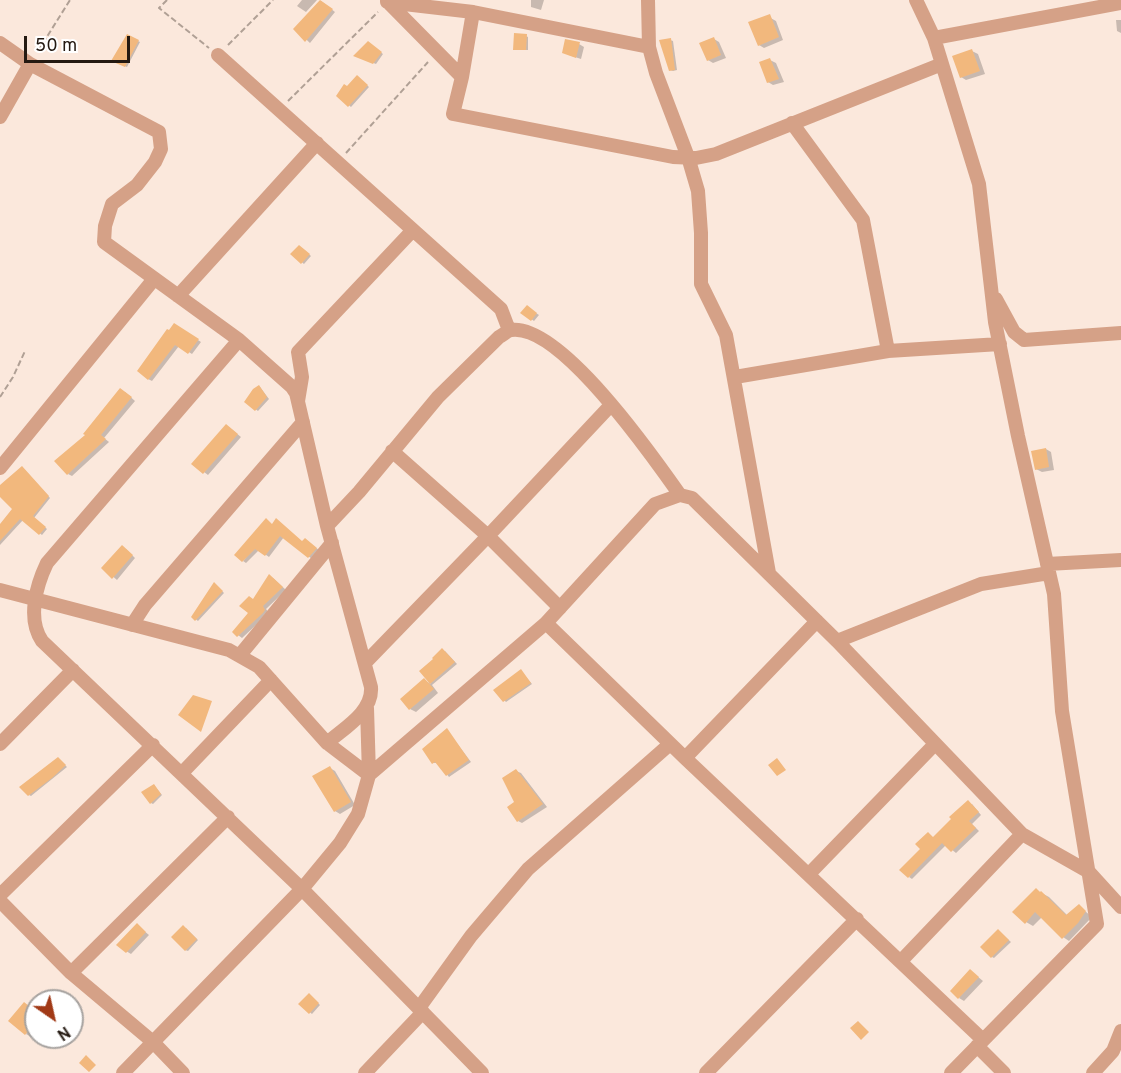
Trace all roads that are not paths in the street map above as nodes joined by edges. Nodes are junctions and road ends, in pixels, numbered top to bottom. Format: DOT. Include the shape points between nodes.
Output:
graph roads {
  1 [pos="648,0"];
  2 [pos="916,0"];
  3 [pos="386,1"];
  4 [pos="1121,3"];
  5 [pos="464,8"];
  6 [pos="934,38"];
  7 [pos="0,43"];
  8 [pos="649,47"];
  9 [pos="218,55"];
  10 [pos="30,64"];
  11 [pos="942,64"];
  12 [pos="462,77"];
  13 [pos="0,117"];
  14 [pos="792,123"];
  15 [pos="317,143"];
  16 [pos="688,158"];
  17 [pos="413,230"];
  18 [pos="154,279"];
  19 [pos="992,291"];
  20 [pos="178,296"];
  21 [pos="509,330"];
  22 [pos="1121,333"];
  23 [pos="240,340"];
  24 [pos="1000,344"];
  25 [pos="888,351"];
  26 [pos="735,377"];
  27 [pos="298,402"];
  28 [pos="611,405"];
  29 [pos="303,422"];
  30 [pos="392,451"];
  31 [pos="0,468"];
  32 [pos="680,495"];
  33 [pos="327,526"];
  34 [pos="488,536"];
  35 [pos="332,543"];
  36 [pos="1121,560"];
  37 [pos="1048,568"];
  38 [pos="769,573"];
  39 [pos="2,592"];
  40 [pos="36,600"];
  41 [pos="560,608"];
  42 [pos="817,621"];
  43 [pos="546,623"];
  44 [pos="132,625"];
  45 [pos="837,641"];
  46 [pos="240,655"];
  47 [pos="365,663"];
  48 [pos="73,670"];
  49 [pos="271,680"];
  50 [pos="367,708"];
  51 [pos="327,743"];
  52 [pos="0,744"];
  53 [pos="670,744"];
  54 [pos="936,744"];
  55 [pos="153,745"];
  56 [pos="685,758"];
  57 [pos="182,773"];
  58 [pos="369,775"];
  59 [pos="228,816"];
  60 [pos="1022,834"];
  61 [pos="1089,872"];
  62 [pos="809,874"];
  63 [pos="302,888"];
  64 [pos="0,895"];
  65 [pos="0,901"];
  66 [pos="1121,907"];
  67 [pos="857,919"];
  68 [pos="901,961"];
  69 [pos="71,973"];
  70 [pos="421,1010"];
  71 [pos="1121,1031"];
  72 [pos="153,1042"];
  73 [pos="980,1043"];
  74 [pos="123,1073"];
  75 [pos="183,1073"];
  76 [pos="365,1073"];
  77 [pos="482,1073"];
  78 [pos="706,1073"];
  79 [pos="951,1073"];
  80 [pos="1004,1073"];
  81 [pos="1093,1073"];
  1 -- 8 [label="street"];
  2 -- 6 [label="street"];
  3 -- 5 [label="street"];
  3 -- 12 [label="street"];
  4 -- 6 [label="street"];
  5 -- 8 [label="street"];
  5 -- 12 [label="street"];
  6 -- 11 [label="street"];
  7 -- 10 [label="street"];
  8 -- 16 [label="street"];
  9 -- 15 [label="street"];
  10 -- 13 [label="street"];
  10 -- 18 [label="street" via="159,132 161,149 155,162 137,185 112,204 105,226 105,242"];
  11 -- 14 [label="street"];
  11 -- 19 [label="street" via="979,184"];
  12 -- 16 [label="street" via="453,114"];
  14 -- 16 [label="street" via="716,154"];
  14 -- 25 [label="street" via="863,220"];
  15 -- 17 [label="street"];
  15 -- 20 [label="street"];
  16 -- 26 [label="street" via="698,191 701,284 726,335"];
  17 -- 21 [label="street" via="501,309"];
  17 -- 27 [label="street" via="298,352 302,377"];
  18 -- 20 [label="street"];
  18 -- 31 [label="street"];
  19 -- 22 [label="street" via="1014,332 1024,340"];
  19 -- 24 [label="street"];
  20 -- 23 [label="street"];
  21 -- 28 [label="street" via="552,345 574,363"];
  21 -- 30 [label="street" via="438,397"];
  23 -- 27 [label="street" via="292,387"];
  23 -- 40 [label="street" via="47,563"];
  24 -- 25 [label="street"];
  24 -- 37 [label="street"];
  25 -- 26 [label="street"];
  26 -- 38 [label="street"];
  27 -- 29 [label="street"];
  28 -- 32 [label="street"];
  28 -- 34 [label="street"];
  29 -- 33 [label="street"];
  29 -- 44 [label="street"];
  30 -- 33 [label="street"];
  30 -- 34 [label="street"];
  32 -- 38 [label="street" via="692,498"];
  32 -- 41 [label="street" via="655,504"];
  33 -- 35 [label="street"];
  34 -- 41 [label="street"];
  34 -- 47 [label="street"];
  35 -- 46 [label="street"];
  35 -- 47 [label="street"];
  36 -- 37 [label="street"];
  37 -- 45 [label="street" via="981,584"];
  37 -- 61 [label="street" via="1054,594 1062,711"];
  38 -- 42 [label="street"];
  39 -- 40 [label="street"];
  40 -- 44 [label="street"];
  40 -- 48 [label="street" via="33,619 38,635"];
  41 -- 43 [label="street"];
  42 -- 45 [label="street"];
  42 -- 56 [label="street"];
  43 -- 53 [label="street"];
  43 -- 58 [label="street"];
  44 -- 46 [label="street"];
  45 -- 54 [label="street"];
  46 -- 49 [label="street"];
  47 -- 50 [label="street" via="372,696"];
  48 -- 52 [label="street"];
  48 -- 55 [label="street"];
  49 -- 51 [label="street"];
  49 -- 57 [label="street"];
  50 -- 51 [label="street"];
  50 -- 58 [label="street"];
  51 -- 58 [label="street"];
  53 -- 56 [label="street"];
  53 -- 70 [label="street" via="528,869 471,936"];
  54 -- 60 [label="street"];
  54 -- 62 [label="street"];
  55 -- 57 [label="street"];
  55 -- 64 [label="street"];
  56 -- 62 [label="street"];
  57 -- 59 [label="street"];
  58 -- 63 [label="street" via="358,814 340,843"];
  59 -- 63 [label="street"];
  59 -- 69 [label="street"];
  60 -- 61 [label="street"];
  60 -- 68 [label="street"];
  61 -- 66 [label="street"];
  61 -- 73 [label="street" via="1097,924"];
  62 -- 67 [label="street"];
  63 -- 70 [label="street"];
  63 -- 72 [label="street"];
  65 -- 69 [label="street"];
  67 -- 68 [label="street"];
  67 -- 78 [label="street"];
  68 -- 73 [label="street"];
  69 -- 72 [label="street"];
  70 -- 76 [label="street"];
  70 -- 77 [label="street"];
  71 -- 81 [label="street" via="1113,1051"];
  72 -- 74 [label="street"];
  72 -- 75 [label="street"];
  73 -- 79 [label="street"];
  73 -- 80 [label="street"];
}
